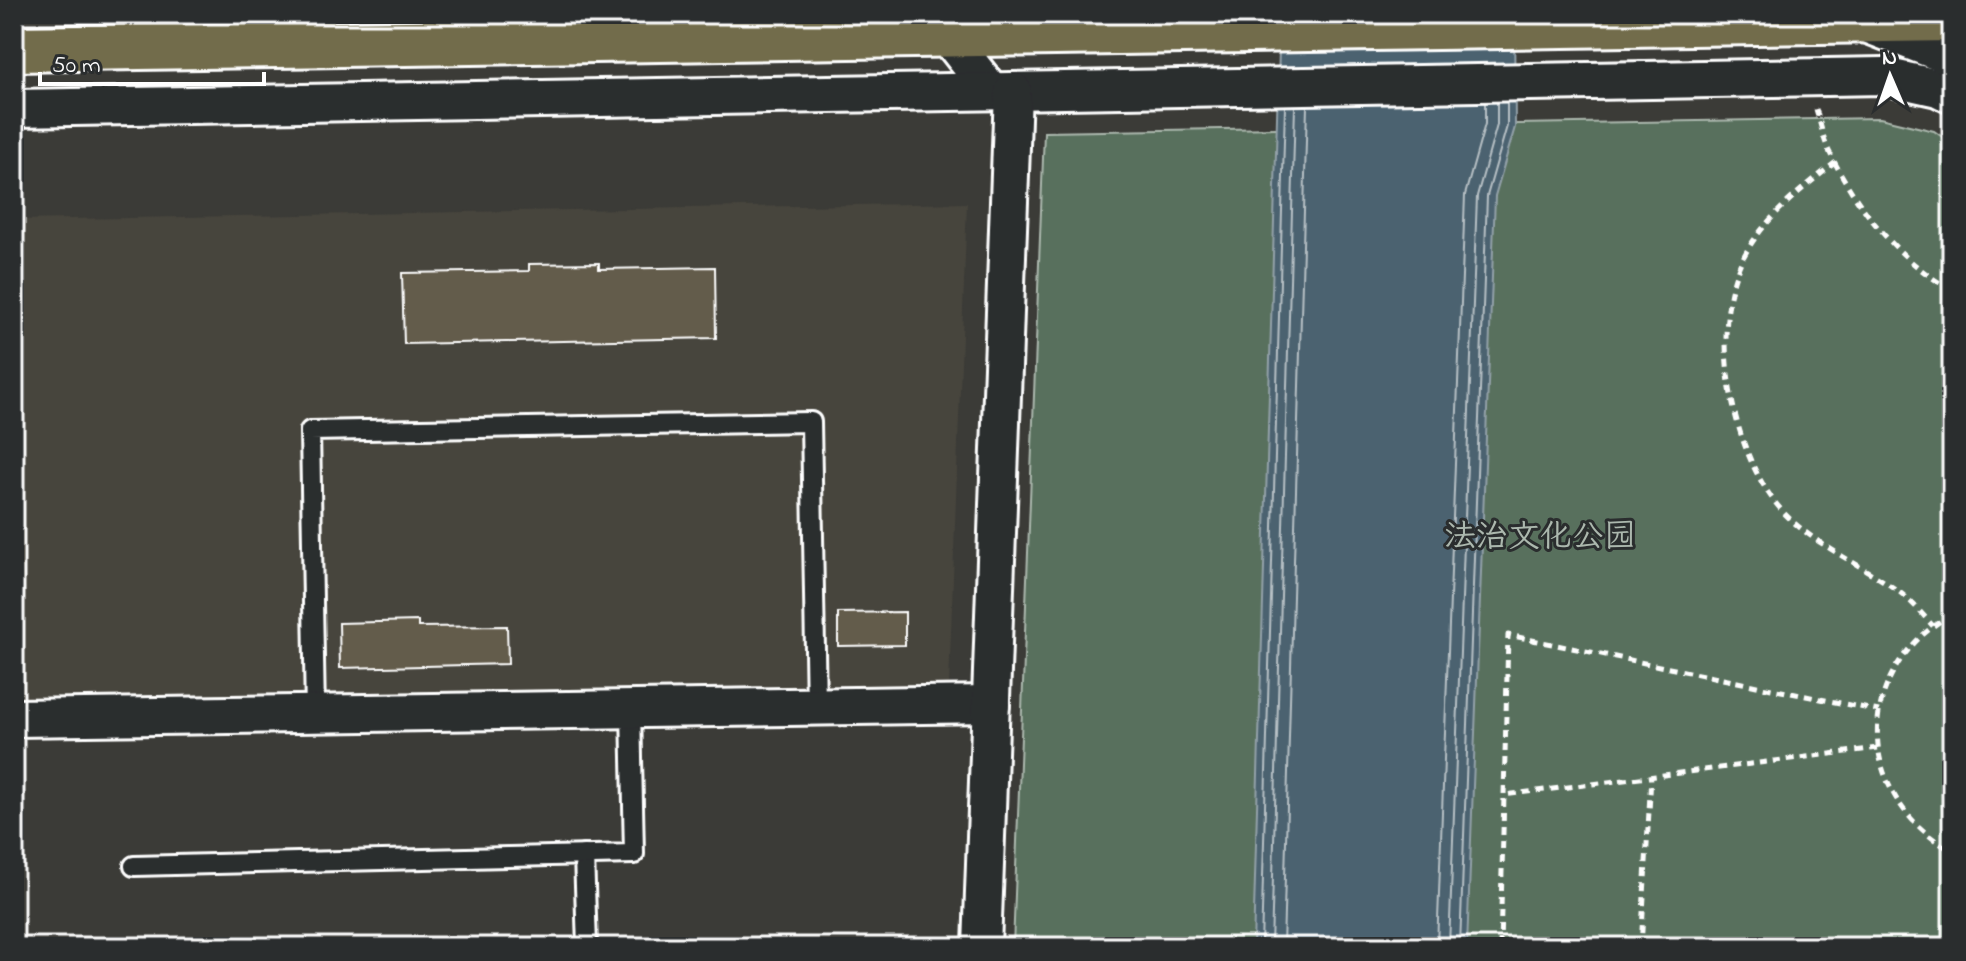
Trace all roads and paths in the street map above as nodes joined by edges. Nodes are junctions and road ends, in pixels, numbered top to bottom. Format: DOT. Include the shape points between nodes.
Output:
graph roads {
  1 [pos="1952,19"];
  2 [pos="1867,20"];
  3 [pos="1068,33"];
  4 [pos="947,35"];
  5 [pos="14,49"];
  6 [pos="1952,53"];
  7 [pos="1806,77"];
  8 [pos="1014,91"];
  9 [pos="1952,95"];
  10 [pos="14,108"];
  11 [pos="1836,162"];
  12 [pos="1952,290"];
  13 [pos="1952,614"];
  14 [pos="1933,626"];
  15 [pos="991,704"];
  16 [pos="816,707"];
  17 [pos="631,709"];
  18 [pos="1879,711"];
  19 [pos="315,714"];
  20 [pos="14,718"];
  21 [pos="1878,748"];
  22 [pos="1651,777"];
  23 [pos="1504,795"];
  24 [pos="1952,851"];
  25 [pos="584,855"];
  26 [pos="134,866"];
  27 [pos="587,947"];
  28 [pos="982,947"];
  29 [pos="1500,947"];
  30 [pos="1641,947"];
  1 -- 2 [label="main road"];
  2 -- 3 [label="main road"];
  2 -- 6 [label="main road"];
  3 -- 4 [label="main road"];
  3 -- 8 [label="street"];
  4 -- 5 [label="main road"];
  4 -- 8 [label="street"];
  7 -- 8 [label="street"];
  7 -- 9 [label="street" via="1884,76"];
  7 -- 11 [label="path"];
  8 -- 10 [label="street"];
  8 -- 15 [label="street"];
  11 -- 12 [label="path" via="1899,252"];
  11 -- 14 [label="path" via="1780,208 1738,268 1727,339 1734,418 1747,457 1788,517 1902,594"];
  13 -- 14 [label="path"];
  14 -- 18 [label="path" via="1903,654"];
  15 -- 16 [label="street"];
  15 -- 28 [label="street"];
  16 -- 17 [label="street"];
  16 -- 19 [label="lane" via="811,422 795,422 310,431"];
  17 -- 19 [label="street"];
  17 -- 25 [label="lane" via="634,854"];
  18 -- 21 [label="path"];
  18 -- 23 [label="path" via="1508,635"];
  19 -- 20 [label="street"];
  21 -- 22 [label="path"];
  21 -- 24 [label="path" via="1898,805 1933,841"];
  22 -- 23 [label="path"];
  22 -- 30 [label="path"];
  23 -- 29 [label="path"];
  25 -- 26 [label="lane"];
  25 -- 27 [label="lane"];
}
